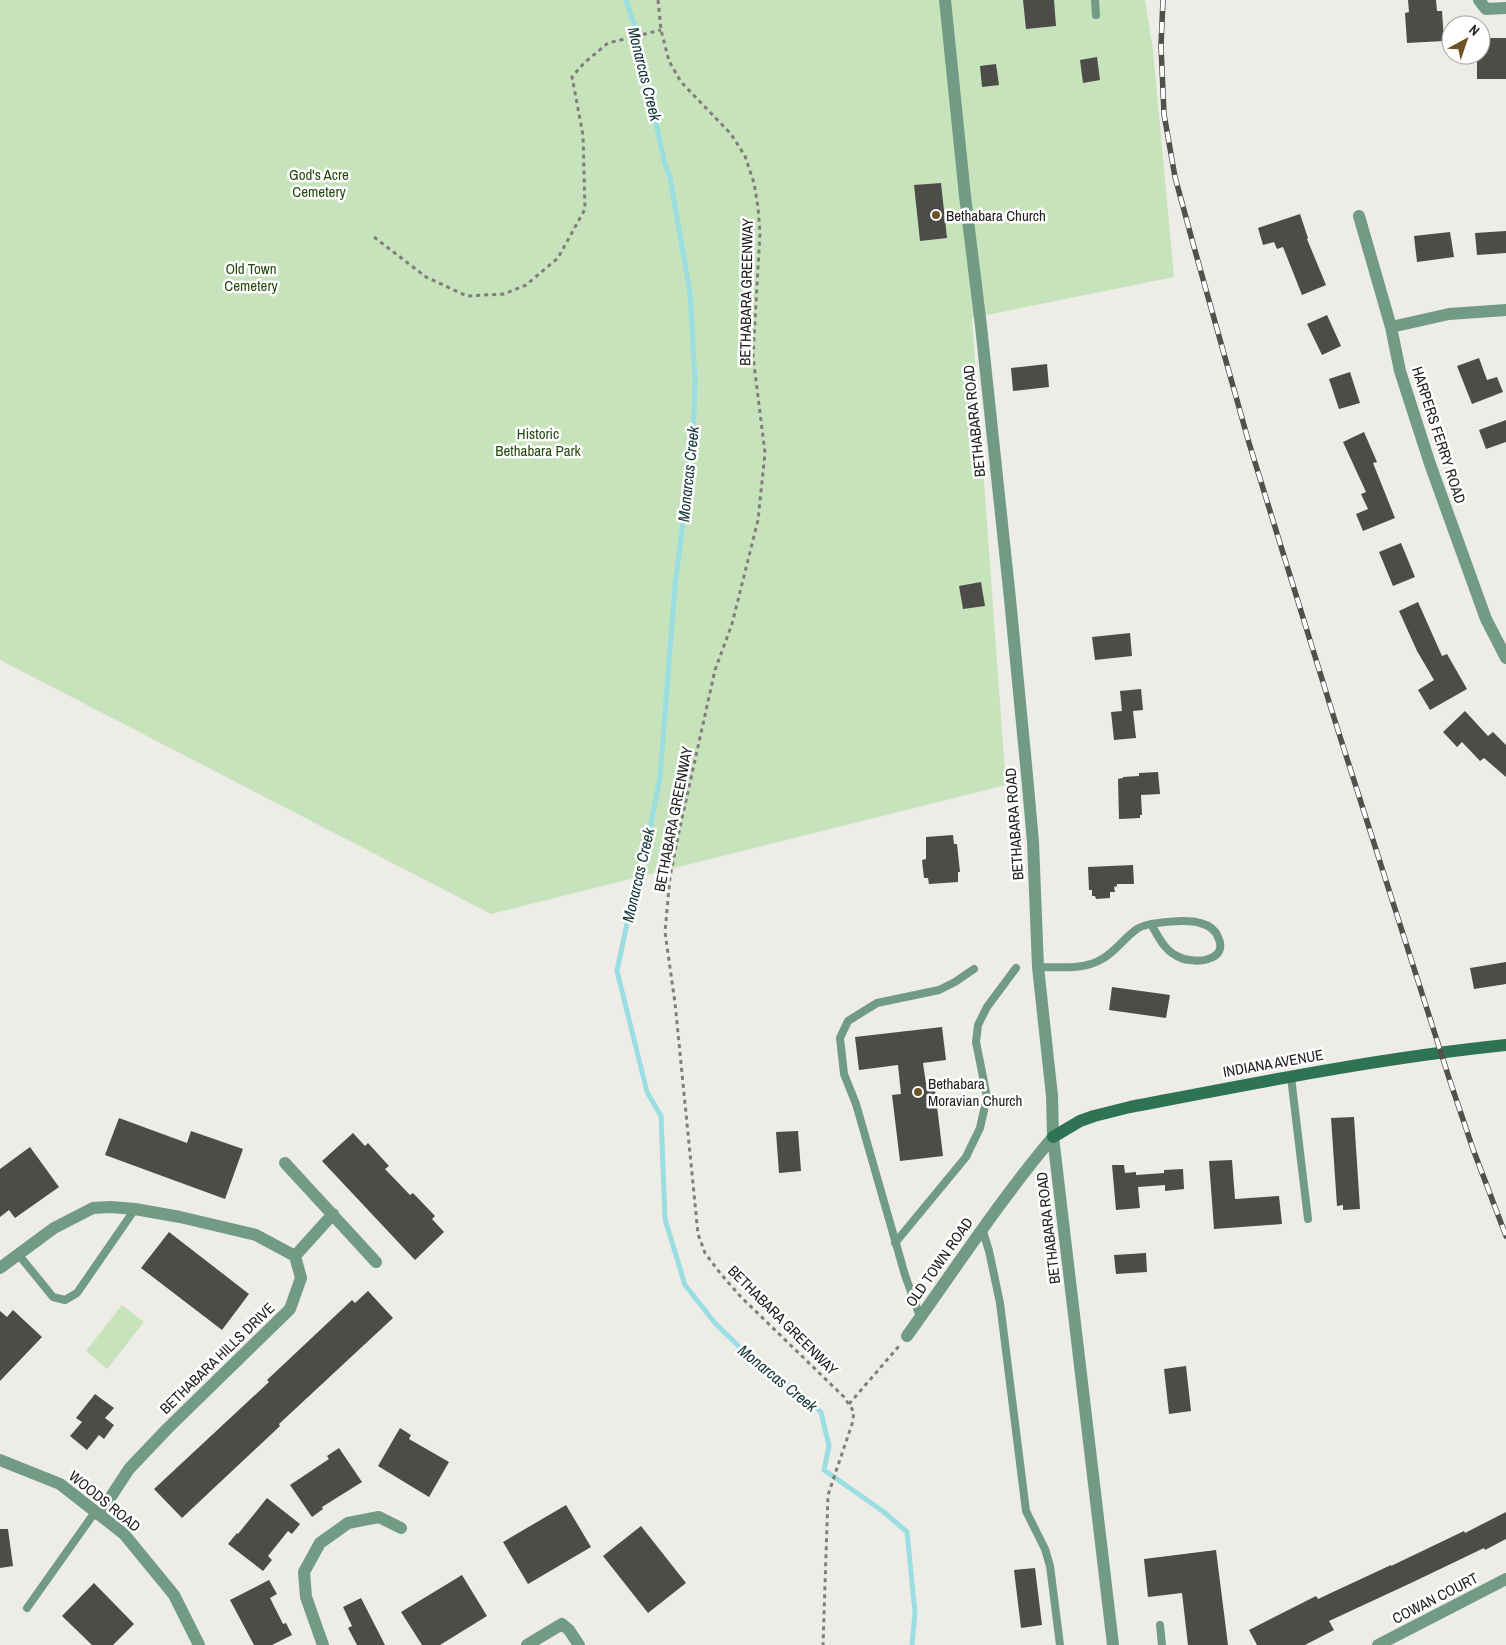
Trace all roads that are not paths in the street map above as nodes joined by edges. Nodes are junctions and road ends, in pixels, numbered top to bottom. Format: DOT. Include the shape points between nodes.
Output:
graph roads {
  1 [pos="945,0"];
  2 [pos="1095,0"];
  3 [pos="1479,0"];
  4 [pos="1506,8"];
  5 [pos="1096,15"];
  6 [pos="1359,216"];
  7 [pos="1506,310"];
  8 [pos="1390,327"];
  9 [pos="1506,658"];
  10 [pos="1150,924"];
  11 [pos="1038,967"];
  12 [pos="1016,968"];
  13 [pos="974,969"];
  14 [pos="1506,1045"];
  15 [pos="1291,1077"];
  16 [pos="1054,1138"];
  17 [pos="285,1163"];
  18 [pos="135,1209"];
  19 [pos="333,1214"];
  20 [pos="1308,1219"];
  21 [pos="982,1228"];
  22 [pos="896,1243"];
  23 [pos="18,1254"];
  24 [pos="295,1256"];
  25 [pos="376,1262"];
  26 [pos="0,1268"];
  27 [pos="920,1317"];
  28 [pos="907,1336"];
  29 [pos="0,1460"];
  30 [pos="97,1513"];
  31 [pos="401,1528"];
  32 [pos="1506,1580"];
  33 [pos="26,1608"];
  34 [pos="1160,1625"];
  35 [pos="199,1645"];
  36 [pos="323,1645"];
  37 [pos="527,1645"];
  38 [pos="579,1645"];
  39 [pos="1060,1645"];
  40 [pos="1113,1645"];
  41 [pos="1162,1645"];
  42 [pos="1378,1645"];
  1 -- 11 [label="street, BETHABARA ROAD" via="1011,609 1033,842"];
  2 -- 5 [label="lane"];
  3 -- 4 [label="street" via="1486,9"];
  6 -- 8 [label="street, HARPERS FERRY ROAD"];
  7 -- 8 [label="street" via="1449,314"];
  8 -- 9 [label="street, HARPERS FERRY ROAD" via="1400,371 1430,464 1486,619"];
  10 -- 10 [label="lane" via="1199,922 1217,934 1218,952 1202,961 1176,956 1163,945"];
  10 -- 11 [label="lane" via="1138,928 1102,960 1075,968"];
  11 -- 16 [label="street, BETHABARA ROAD"];
  12 -- 22 [label="lane" via="978,1025 976,1042 987,1097 980,1128 966,1157"];
  13 -- 22 [label="lane" via="939,990 877,1003 848,1021 840,1038 844,1074 856,1104"];
  14 -- 15 [label="main road, INDIANA AVENUE"];
  15 -- 16 [label="main road, INDIANA AVENUE" via="1112,1111 1080,1121"];
  15 -- 20 [label="lane"];
  16 -- 21 [label="street, OLD TOWN ROAD"];
  16 -- 40 [label="street, BETHABARA ROAD"];
  17 -- 19 [label="street"];
  18 -- 23 [label="street" via="93,1208 54,1228"];
  18 -- 23 [label="lane" via="76,1293 65,1300 54,1297"];
  18 -- 24 [label="street" via="256,1235"];
  19 -- 24 [label="street"];
  19 -- 25 [label="street"];
  21 -- 27 [label="street, OLD TOWN ROAD"];
  21 -- 39 [label="lane" via="1000,1303 1026,1510 1050,1566"];
  22 -- 27 [label="lane"];
  23 -- 26 [label="street"];
  24 -- 30 [label="street, BETHABARA HILLS DRIVE" via="301,1278 290,1309 129,1468"];
  27 -- 28 [label="street, OLD TOWN ROAD"];
  29 -- 30 [label="street, WOODS ROAD" via="60,1484"];
  30 -- 33 [label="lane"];
  30 -- 35 [label="street, WOODS ROAD" via="124,1534 174,1595"];
  31 -- 36 [label="street" via="379,1517 348,1523 320,1543 304,1572 306,1597"];
  32 -- 42 [label="street, COWAN COURT"];
  34 -- 41 [label="lane"];
  37 -- 38 [label="street" via="562,1624"];
}
